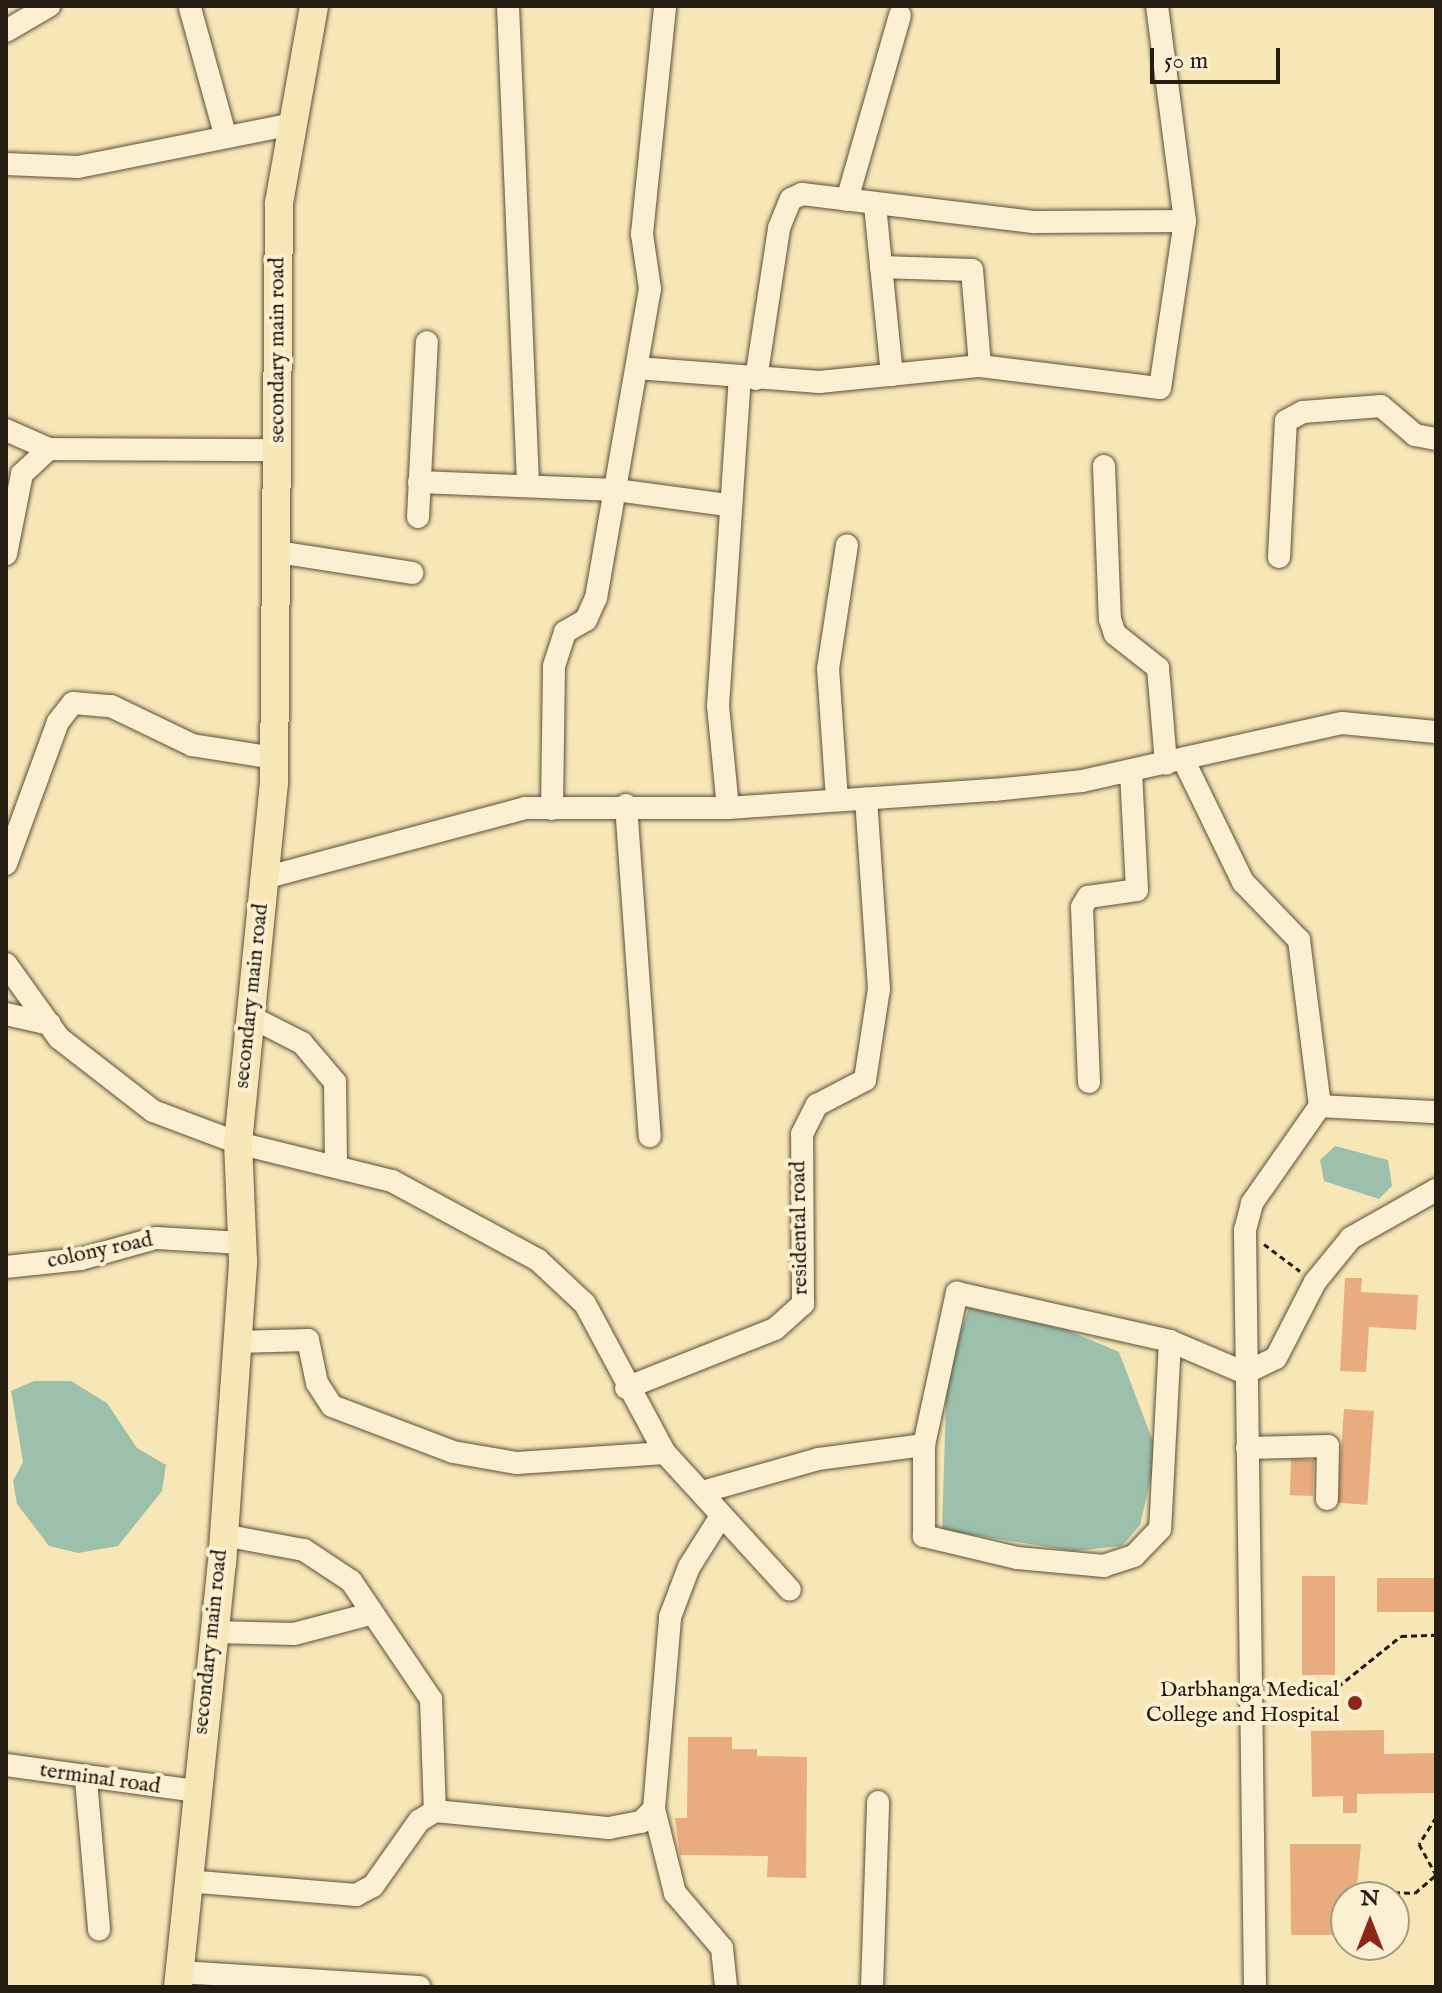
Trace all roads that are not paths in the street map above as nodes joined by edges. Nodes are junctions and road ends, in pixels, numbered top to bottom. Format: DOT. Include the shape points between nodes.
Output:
graph roads {
  1 [pos="49,6"];
  2 [pos="314,6"];
  3 [pos="508,6"];
  4 [pos="665,6"];
  5 [pos="1157,6"];
  6 [pos="190,8"];
  7 [pos="900,15"];
  8 [pos="6,31"];
  9 [pos="293,124"];
  10 [pos="225,134"];
  11 [pos="6,164"];
  12 [pos="847,200"];
  13 [pos="875,205"];
  14 [pos="1185,221"];
  15 [pos="881,267"];
  16 [pos="427,342"];
  17 [pos="980,366"];
  18 [pos="637,368"];
  19 [pos="892,375"];
  20 [pos="748,379"];
  21 [pos="6,430"];
  22 [pos="1436,439"];
  23 [pos="49,449"];
  24 [pos="277,450"];
  25 [pos="1104,466"];
  26 [pos="419,482"];
  27 [pos="528,484"];
  28 [pos="616,490"];
  29 [pos="727,505"];
  30 [pos="418,517"];
  31 [pos="847,545"];
  32 [pos="278,552"];
  33 [pos="6,554"];
  34 [pos="1279,557"];
  35 [pos="412,573"];
  36 [pos="1436,732"];
  37 [pos="274,758"];
  38 [pos="1175,762"];
  39 [pos="1131,771"];
  40 [pos="866,798"];
  41 [pos="837,800"];
  42 [pos="626,805"];
  43 [pos="728,808"];
  44 [pos="552,809"];
  45 [pos="6,864"];
  46 [pos="264,878"];
  47 [pos="6,964"];
  48 [pos="6,1014"];
  49 [pos="251,1017"];
  50 [pos="50,1024"];
  51 [pos="1089,1082"];
  52 [pos="1320,1106"];
  53 [pos="1436,1112"];
  54 [pos="650,1136"];
  55 [pos="238,1143"];
  56 [pos="336,1167"];
  57 [pos="1436,1190"];
  58 [pos="242,1243"];
  59 [pos="6,1267"];
  60 [pos="1170,1341"];
  61 [pos="238,1342"];
  62 [pos="1245,1373"];
  63 [pos="626,1388"];
  64 [pos="924,1445"];
  65 [pos="1247,1448"];
  66 [pos="665,1453"];
  67 [pos="702,1492"];
  68 [pos="1327,1499"];
  69 [pos="720,1518"];
  70 [pos="223,1535"];
  71 [pos="790,1590"];
  72 [pos="370,1614"];
  73 [pos="214,1632"];
  74 [pos="6,1765"];
  75 [pos="86,1780"];
  76 [pos="195,1791"];
  77 [pos="878,1802"];
  78 [pos="654,1809"];
  79 [pos="435,1811"];
  80 [pos="186,1881"];
  81 [pos="99,1929"];
  82 [pos="178,1980"];
  83 [pos="420,1987"];
  84 [pos="726,1987"];
  85 [pos="872,1987"];
  86 [pos="1255,1987"];
  1 -- 8 [label="street"];
  2 -- 9 [label="main road, secondary main road"];
  3 -- 27 [label="street"];
  4 -- 18 [label="street" via="642,234 650,289"];
  5 -- 14 [label="street"];
  6 -- 10 [label="street"];
  7 -- 12 [label="street"];
  9 -- 10 [label="street"];
  9 -- 24 [label="main road, secondary main road" via="279,203"];
  10 -- 11 [label="street" via="78,167"];
  12 -- 13 [label="street"];
  12 -- 20 [label="street" via="802,194 783,212"];
  13 -- 14 [label="street" via="1035,222"];
  13 -- 15 [label="street"];
  14 -- 17 [label="street" via="1160,388"];
  15 -- 17 [label="street" via="972,270"];
  15 -- 19 [label="street"];
  16 -- 26 [label="street"];
  17 -- 19 [label="street"];
  18 -- 20 [label="street"];
  18 -- 28 [label="street"];
  19 -- 20 [label="street"];
  20 -- 29 [label="street"];
  21 -- 23 [label="street"];
  22 -- 34 [label="street" via="1415,435 1381,406 1303,412 1286,421"];
  23 -- 24 [label="street"];
  23 -- 33 [label="street" via="22,474"];
  24 -- 32 [label="main road, secondary main road"];
  25 -- 38 [label="street" via="1110,619 1115,634 1158,668"];
  26 -- 27 [label="street"];
  26 -- 30 [label="street"];
  27 -- 28 [label="street"];
  28 -- 29 [label="street"];
  28 -- 44 [label="street" via="596,598 586,620 565,632 554,666"];
  29 -- 43 [label="street" via="718,706"];
  31 -- 41 [label="street" via="828,669"];
  32 -- 35 [label="street"];
  32 -- 37 [label="main road, secondary main road"];
  36 -- 38 [label="street" via="1342,723"];
  37 -- 45 [label="street" via="212,751 111,706 73,703 58,722"];
  37 -- 46 [label="main road, secondary main road"];
  38 -- 39 [label="street"];
  38 -- 52 [label="street" via="1243,882 1299,940"];
  39 -- 40 [label="street"];
  39 -- 51 [label="street" via="1137,890 1088,897 1082,907"];
  40 -- 41 [label="street"];
  40 -- 63 [label="street, residental road" via="879,989 863,1085 817,1105 802,1134 803,1304 775,1329"];
  41 -- 43 [label="street"];
  42 -- 43 [label="street"];
  42 -- 44 [label="street"];
  42 -- 54 [label="street"];
  44 -- 46 [label="street" via="474,819"];
  46 -- 49 [label="main road, secondary main road"];
  47 -- 50 [label="street"];
  48 -- 50 [label="street"];
  49 -- 55 [label="main road, secondary main road"];
  49 -- 56 [label="street" via="302,1043 335,1082"];
  50 -- 55 [label="street" via="153,1111"];
  52 -- 53 [label="street"];
  52 -- 62 [label="street" via="1252,1203 1245,1230"];
  55 -- 56 [label="street"];
  55 -- 58 [label="main road, secondary main road"];
  56 -- 63 [label="street" via="392,1181 538,1260 585,1304"];
  57 -- 62 [label="street" via="1351,1238 1315,1282 1276,1358"];
  58 -- 59 [label="street, colony road" via="156,1238 81,1259"];
  58 -- 61 [label="main road, secondary main road"];
  60 -- 62 [label="street"];
  60 -- 64 [label="street" via="957,1293"];
  60 -- 64 [label="street" via="1160,1529 1134,1556 1104,1566 1017,1558 924,1536"];
  61 -- 66 [label="street" via="308,1340 317,1383 332,1406 453,1452 517,1463"];
  61 -- 70 [label="main road, secondary main road"];
  62 -- 65 [label="street"];
  63 -- 66 [label="street"];
  64 -- 67 [label="street" via="819,1459"];
  65 -- 68 [label="street" via="1328,1446"];
  65 -- 86 [label="street" via="1246,1694"];
  66 -- 67 [label="street"];
  67 -- 69 [label="street"];
  69 -- 71 [label="street"];
  69 -- 78 [label="street" via="689,1567 670,1617"];
  70 -- 72 [label="street" via="304,1550 351,1581"];
  70 -- 73 [label="main road, secondary main road"];
  72 -- 73 [label="street" via="294,1634"];
  72 -- 79 [label="street" via="431,1699"];
  73 -- 76 [label="main road, secondary main road"];
  74 -- 75 [label="street, terminal road"];
  75 -- 76 [label="street, terminal road"];
  75 -- 81 [label="street"];
  76 -- 80 [label="main road, secondary main road"];
  77 -- 85 [label="street"];
  78 -- 79 [label="street" via="641,1822 609,1828"];
  78 -- 84 [label="street" via="675,1893 722,1948"];
  79 -- 80 [label="street" via="419,1821 373,1886 356,1895"];
  80 -- 82 [label="main road, secondary main road"];
  82 -- 83 [label="street"];
}
